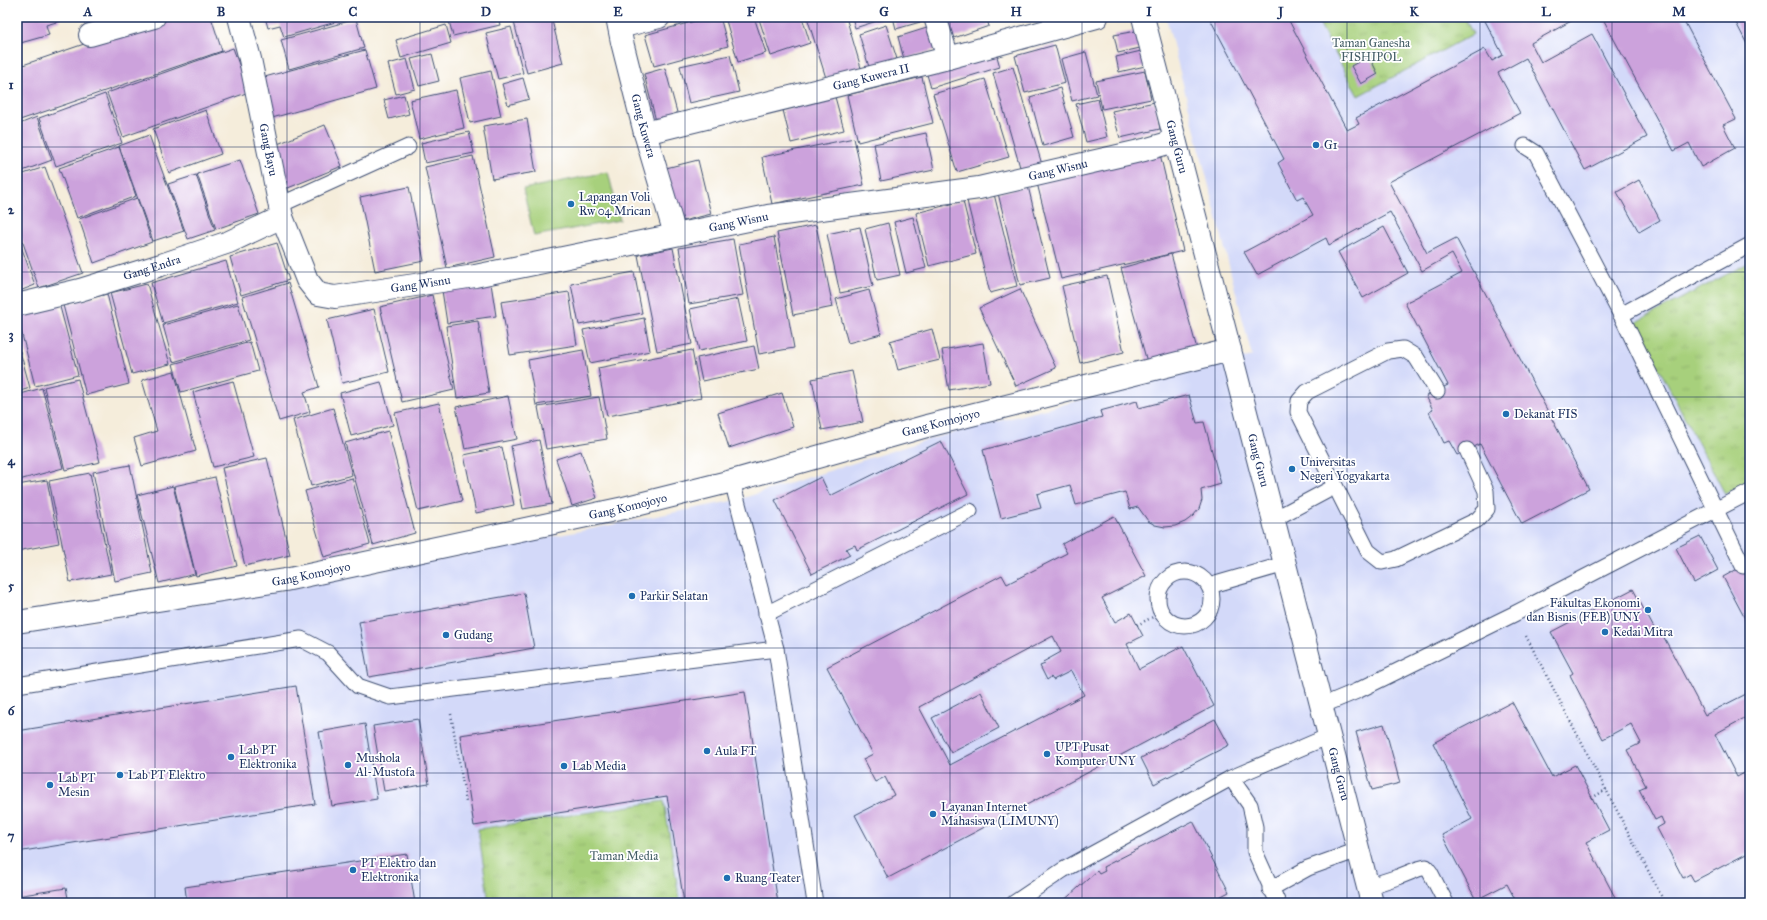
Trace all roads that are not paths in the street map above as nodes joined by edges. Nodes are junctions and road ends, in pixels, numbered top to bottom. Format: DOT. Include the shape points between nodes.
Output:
graph roads {
  1 [pos="154,17"];
  2 [pos="238,17"];
  3 [pos="659,17"];
  4 [pos="934,17"];
  5 [pos="1097,17"];
  6 [pos="1143,17"];
  7 [pos="618,22"];
  8 [pos="90,35"];
  9 [pos="948,58"];
  10 [pos="645,132"];
  11 [pos="1175,141"];
  12 [pos="1525,146"];
  13 [pos="408,147"];
  14 [pos="281,211"];
  15 [pos="675,234"];
  16 [pos="1750,245"];
  17 [pos="307,280"];
  18 [pos="17,305"];
  19 [pos="1621,315"];
  20 [pos="1230,350"];
  21 [pos="1437,390"];
  22 [pos="1468,450"];
  23 [pos="732,481"];
  24 [pos="1334,487"];
  25 [pos="1750,492"];
  26 [pos="970,511"];
  27 [pos="1716,511"];
  28 [pos="1274,520"];
  29 [pos="1285,564"];
  30 [pos="1743,566"];
  31 [pos="1208,586"];
  32 [pos="766,614"];
  33 [pos="17,622"];
  34 [pos="776,650"];
  35 [pos="17,685"];
  36 [pos="1321,706"];
  37 [pos="1329,736"];
  38 [pos="1231,778"];
  39 [pos="1358,850"];
  40 [pos="1270,889"];
  41 [pos="1369,895"];
  42 [pos="815,903"];
  43 [pos="1014,903"];
  44 [pos="1278,903"];
  45 [pos="1446,903"];
  1 -- 8 [label="street"];
  2 -- 14 [label="street, Gang Bayu" via="250,58"];
  3 -- 7 [label="street"];
  4 -- 9 [label="street"];
  5 -- 9 [label="street, Gang Kuwera II"];
  6 -- 11 [label="street, Gang Guru"];
  7 -- 10 [label="street, Gang Kuwera"];
  9 -- 10 [label="street, Gang Kuwera II"];
  10 -- 15 [label="street, Gang Kuwera"];
  11 -- 15 [label="street, Gang Wisnu" via="979,188 768,216"];
  11 -- 20 [label="street, Gang Guru"];
  12 -- 19 [label="lane" via="1536,153"];
  13 -- 14 [label="lane"];
  14 -- 17 [label="street, Gang Bayu"];
  14 -- 18 [label="street, Gang Endra" via="229,242 80,290"];
  15 -- 17 [label="street, Gang Wisnu" via="475,276 335,297 318,294"];
  16 -- 19 [label="lane"];
  19 -- 27 [label="lane"];
  20 -- 23 [label="street, Gang Komojoyo" via="927,426"];
  20 -- 28 [label="street, Gang Guru"];
  21 -- 24 [label="lane" via="1416,357 1403,349 1388,351 1307,392 1299,401 1298,412"];
  22 -- 24 [label="lane" via="1486,491 1487,509 1477,520 1396,559 1382,562 1368,551"];
  23 -- 32 [label="lane"];
  23 -- 33 [label="street, Gang Komojoyo" via="624,508 285,580"];
  24 -- 28 [label="lane"];
  25 -- 27 [label="lane"];
  26 -- 32 [label="lane"];
  27 -- 30 [label="lane"];
  27 -- 36 [label="lane" via="1514,614"];
  28 -- 29 [label="street, Gang Guru"];
  29 -- 31 [label="lane"];
  29 -- 36 [label="street, Gang Guru"];
  31 -- 31 [label="lane" via="1212,598 1210,610 1203,620 1192,626 1181,626 1169,622 1161,613 1159,589 1166,579 1177,573 1189,572 1200,577"];
  32 -- 34 [label="lane"];
  34 -- 35 [label="lane" via="390,697 358,686 328,653 301,639"];
  34 -- 42 [label="lane"];
  36 -- 37 [label="street, Gang Guru"];
  37 -- 38 [label="lane"];
  37 -- 39 [label="street, Gang Guru"];
  38 -- 40 [label="lane" via="1250,805 1255,827 1255,852"];
  38 -- 43 [label="lane" via="1063,870"];
  39 -- 40 [label="lane" via="1308,868"];
  39 -- 41 [label="street, Gang Guru"];
  40 -- 44 [label="lane"];
  41 -- 45 [label="lane" via="1398,877 1426,867"];
}
